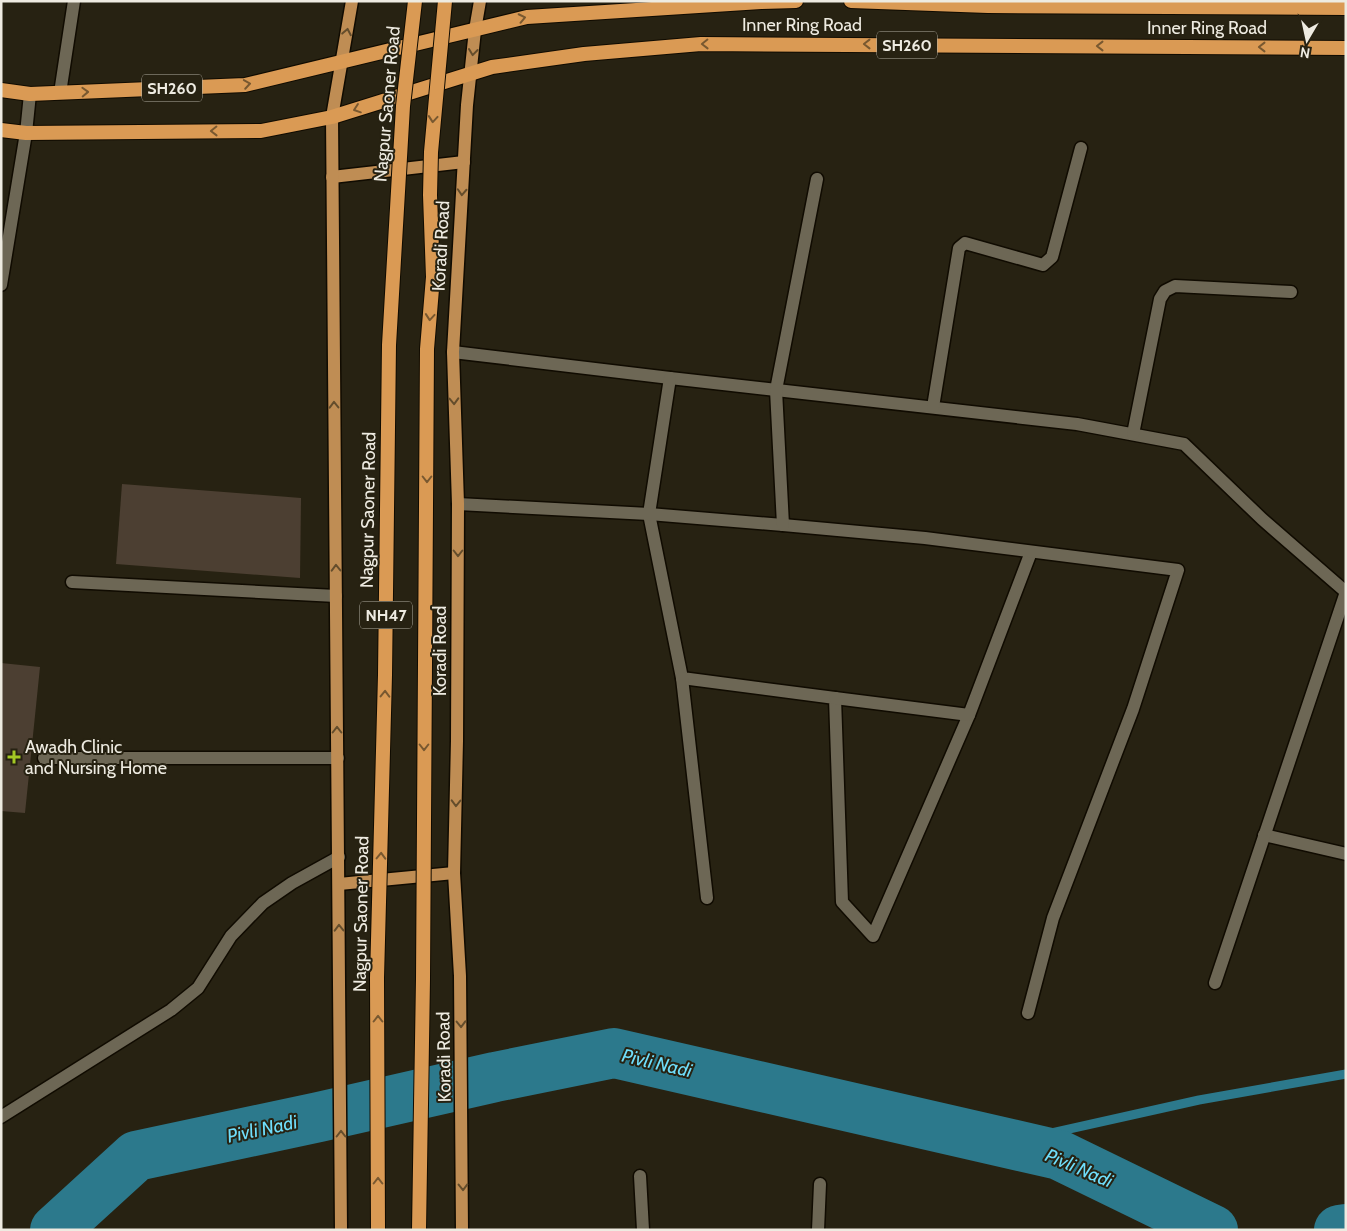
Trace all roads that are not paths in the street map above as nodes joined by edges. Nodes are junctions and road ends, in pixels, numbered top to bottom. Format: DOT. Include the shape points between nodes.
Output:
graph roads {
  1 [pos="74,1"];
  2 [pos="352,1"];
  3 [pos="415,1"];
  4 [pos="445,1"];
  5 [pos="480,1"];
  6 [pos="796,1"];
  7 [pos="851,1"];
  8 [pos="676,4"];
  9 [pos="1346,8"];
  10 [pos="475,30"];
  11 [pos="1346,48"];
  12 [pos="341,62"];
  13 [pos="470,74"];
  14 [pos="1,90"];
  15 [pos="60,93"];
  16 [pos="30,94"];
  17 [pos="332,117"];
  18 [pos="1,130"];
  19 [pos="26,133"];
  20 [pos="1081,148"];
  21 [pos="464,162"];
  22 [pos="332,177"];
  23 [pos="817,179"];
  24 [pos="1,285"];
  25 [pos="1291,292"];
  26 [pos="453,352"];
  27 [pos="670,378"];
  28 [pos="776,390"];
  29 [pos="933,408"];
  30 [pos="1133,434"];
  31 [pos="458,504"];
  32 [pos="650,514"];
  33 [pos="783,525"];
  34 [pos="1031,552"];
  35 [pos="72,582"];
  36 [pos="1346,592"];
  37 [pos="336,596"];
  38 [pos="682,678"];
  39 [pos="835,698"];
  40 [pos="969,715"];
  41 [pos="44,758"];
  42 [pos="338,758"];
  43 [pos="1264,835"];
  44 [pos="1346,854"];
  45 [pos="339,857"];
  46 [pos="454,873"];
  47 [pos="339,884"];
  48 [pos="707,898"];
  49 [pos="1214,983"];
  50 [pos="1028,1013"];
  51 [pos="1,1117"];
  52 [pos="640,1176"];
  53 [pos="820,1184"];
  54 [pos="341,1224"];
  55 [pos="463,1224"];
  56 [pos="378,1230"];
  57 [pos="419,1230"];
  58 [pos="643,1230"];
  59 [pos="818,1230"];
  1 -- 15 [label="street"];
  12 -- 2 [label="main road, one-way"];
  56 -- 3 [label="highway, Nagpur Saoner Road / NH47, one-way, bridge" via="378,978 389,345 403,106"];
  4 -- 57 [label="highway, NH47, one-way, bridge" via="430,194 433,278 427,349"];
  5 -- 10 [label="main road"];
  6 -- 8 [label="highway, Inner Ring Road / SH260"];
  7 -- 9 [label="highway, Inner Ring Road" via="988,6"];
  10 -- 8 [label="highway, Inner Ring Road / SH260, one-way" via="527,16"];
  10 -- 12 [label="highway, SH260"];
  10 -- 13 [label="main road, Koradi Road, one-way"];
  11 -- 13 [label="highway, Inner Ring Road / SH260, one-way" via="701,44 584,54 492,67"];
  15 -- 12 [label="highway, SH260, one-way" via="245,85"];
  12 -- 17 [label="main road"];
  13 -- 17 [label="highway, SH260, one-way"];
  13 -- 21 [label="main road, Koradi Road"];
  14 -- 16 [label="highway, SH260"];
  15 -- 16 [label="highway, SH260"];
  16 -- 19 [label="street"];
  17 -- 19 [label="highway, SH260, one-way" via="261,130"];
  17 -- 22 [label="main road"];
  18 -- 19 [label="highway, SH260"];
  19 -- 24 [label="street"];
  20 -- 29 [label="street" via="1052,257 1043,266 965,243 959,248"];
  21 -- 22 [label="main road"];
  21 -- 26 [label="main road, Koradi Road, one-way"];
  37 -- 22 [label="main road, one-way"];
  23 -- 28 [label="street"];
  25 -- 30 [label="street" via="1175,286 1165,291 1160,299"];
  26 -- 27 [label="street"];
  26 -- 31 [label="main road, Koradi Road, one-way"];
  27 -- 28 [label="street"];
  27 -- 32 [label="street"];
  28 -- 29 [label="street"];
  28 -- 33 [label="street"];
  29 -- 30 [label="street" via="1077,424"];
  30 -- 36 [label="street" via="1184,444 1262,519"];
  31 -- 32 [label="street"];
  31 -- 46 [label="main road, Koradi Road, one-way" via="458,741"];
  32 -- 33 [label="street"];
  32 -- 38 [label="street"];
  33 -- 34 [label="street"];
  34 -- 40 [label="street"];
  34 -- 50 [label="street" via="1178,570 1133,709 1053,918"];
  35 -- 37 [label="street"];
  36 -- 43 [label="street"];
  42 -- 37 [label="main road, one-way"];
  38 -- 39 [label="street"];
  38 -- 48 [label="street"];
  39 -- 40 [label="street"];
  39 -- 40 [label="street" via="842,902 873,936"];
  41 -- 42 [label="street"];
  42 -- 45 [label="main road"];
  43 -- 44 [label="street"];
  43 -- 49 [label="street"];
  45 -- 47 [label="main road"];
  45 -- 51 [label="street" via="263,903 231,936 198,988 172,1010"];
  46 -- 47 [label="main road"];
  46 -- 55 [label="main road, Koradi Road, one-way" via="460,976"];
  54 -- 47 [label="main road, one-way"];
  52 -- 58 [label="street"];
  53 -- 59 [label="street"];
}
